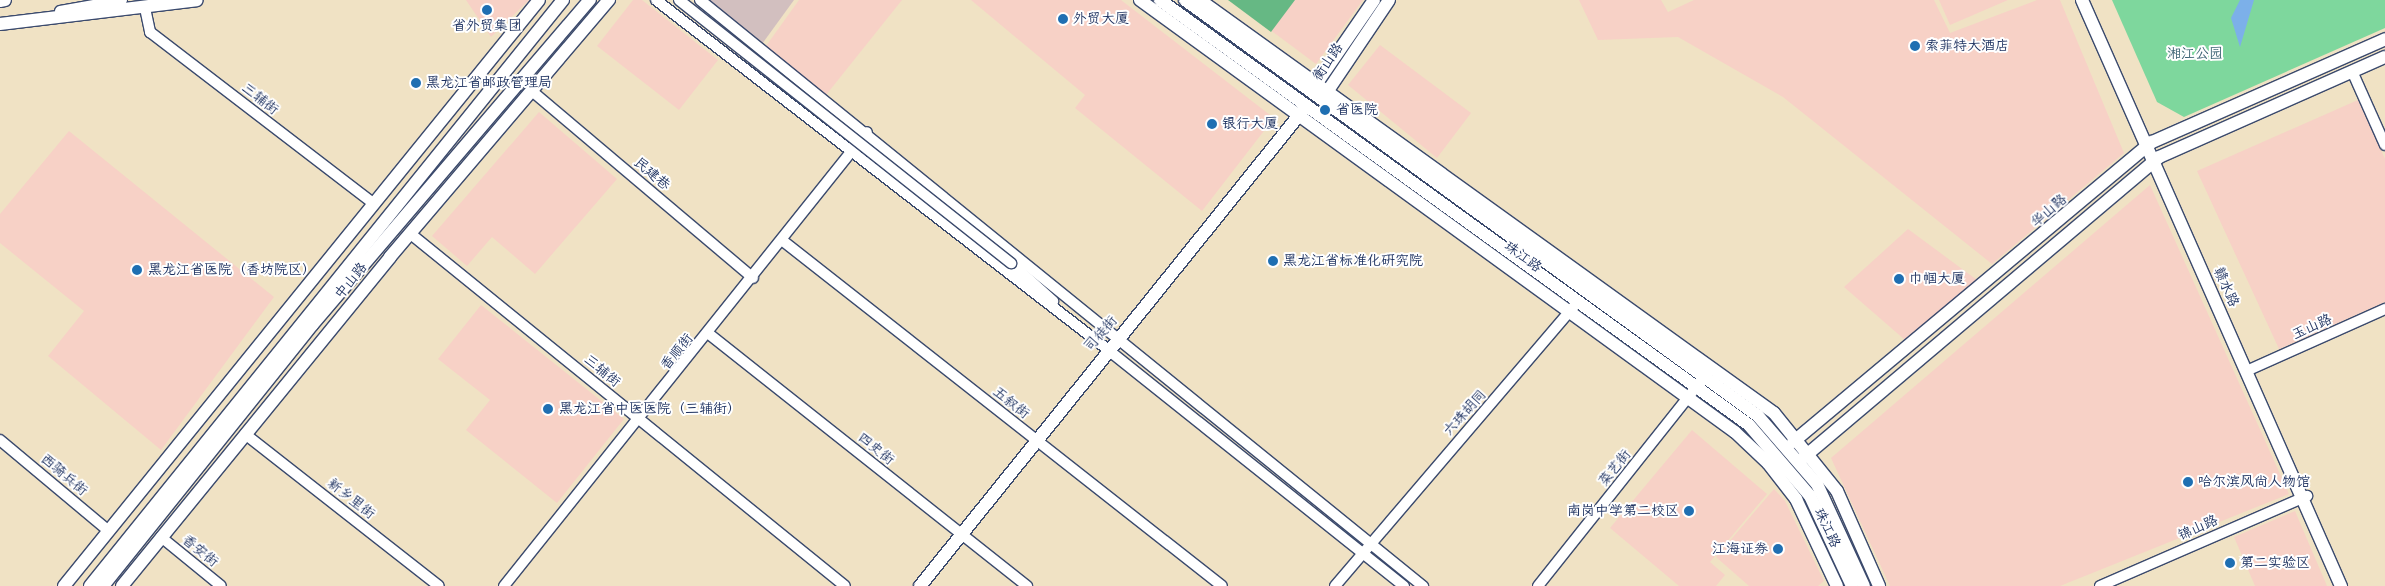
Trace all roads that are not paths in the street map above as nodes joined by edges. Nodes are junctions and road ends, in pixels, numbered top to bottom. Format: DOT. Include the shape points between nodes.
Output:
graph roads {
  1 [pos="5,0"];
  2 [pos="122,0"];
  3 [pos="196,0"];
  4 [pos="539,0"];
  5 [pos="563,0"];
  6 [pos="590,0"];
  7 [pos="609,0"];
  8 [pos="656,0"];
  9 [pos="679,0"];
  10 [pos="700,0"];
  11 [pos="1140,0"];
  12 [pos="1160,0"];
  13 [pos="1185,0"];
  14 [pos="1200,0"];
  15 [pos="1374,0"];
  16 [pos="1389,0"];
  17 [pos="2082,0"];
  18 [pos="2090,0"];
  19 [pos="0,1"];
  20 [pos="145,8"];
  21 [pos="0,23"];
  22 [pos="2385,40"];
  23 [pos="2385,57"];
  24 [pos="2352,72"];
  25 [pos="498,78"];
  26 [pos="464,91"];
  27 [pos="1319,91"];
  28 [pos="533,92"];
  29 [pos="1308,106"];
  30 [pos="1296,114"];
  31 [pos="464,119"];
  32 [pos="506,124"];
  33 [pos="867,132"];
  34 [pos="470,139"];
  35 [pos="2149,144"];
  36 [pos="2385,145"];
  37 [pos="852,152"];
  38 [pos="2156,159"];
  39 [pos="398,199"];
  40 [pos="373,203"];
  41 [pos="406,217"];
  42 [pos="412,235"];
  43 [pos="348,236"];
  44 [pos="783,241"];
  45 [pos="390,258"];
  46 [pos="753,278"];
  47 [pos="1580,300"];
  48 [pos="1571,310"];
  49 [pos="2385,310"];
  50 [pos="709,334"];
  51 [pos="1092,338"];
  52 [pos="1118,339"];
  53 [pos="1107,348"];
  54 [pos="2251,369"];
  55 [pos="1701,381"];
  56 [pos="639,419"];
  57 [pos="245,434"];
  58 [pos="1798,438"];
  59 [pos="0,440"];
  60 [pos="1037,440"];
  61 [pos="1783,451"];
  62 [pos="1800,461"];
  63 [pos="1768,463"];
  64 [pos="1781,478"];
  65 [pos="2304,497"];
  66 [pos="110,531"];
  67 [pos="961,535"];
  68 [pos="161,537"];
  69 [pos="1369,543"];
  70 [pos="1362,552"];
  71 [pos="64,586"];
  72 [pos="90,586"];
  73 [pos="103,586"];
  74 [pos="122,586"];
  75 [pos="222,586"];
  76 [pos="439,586"];
  77 [pos="504,586"];
  78 [pos="845,586"];
  79 [pos="920,586"];
  80 [pos="1026,586"];
  81 [pos="1222,586"];
  82 [pos="1335,586"];
  83 [pos="1404,586"];
  84 [pos="1423,586"];
  85 [pos="1538,586"];
  86 [pos="1837,586"];
  87 [pos="1852,586"];
  88 [pos="1864,586"];
  89 [pos="1879,586"];
  90 [pos="2100,586"];
  91 [pos="2341,586"];
  92 [pos="2346,586"];
  1 -- 19 [label="main road"];
  2 -- 21 [label="street"];
  3 -- 20 [label="main road"];
  4 -- 26 [label="main road"];
  5 -- 25 [label="main road"];
  6 -- 34 [label="main road"];
  7 -- 28 [label="main road, 中山路"];
  8 -- 37 [label="street"];
  9 -- 51 [label="street, bridge" via="1011,263"];
  10 -- 33 [label="street"];
  11 -- 30 [label="main road, 珠江路"];
  12 -- 29 [label="main road, 珠江路"];
  13 -- 27 [label="main road, 珠江路"];
  14 -- 27 [label="main road, 珠江路"];
  15 -- 27 [label="main road, 衡山路"];
  16 -- 27 [label="main road, 衡山路"];
  17 -- 35 [label="main road, 赣水路"];
  18 -- 35 [label="main road, 赣水路"];
  20 -- 21 [label="main road"];
  20 -- 40 [label="street, 三辅街" via="150,32"];
  22 -- 35 [label="main road, 华山路"];
  23 -- 24 [label="main road"];
  24 -- 36 [label="street"];
  24 -- 38 [label="main road"];
  25 -- 26 [label="main road"];
  25 -- 31 [label="main road"];
  26 -- 31 [label="main road"];
  26 -- 40 [label="main road"];
  27 -- 29 [label="main road, 衡山路"];
  27 -- 55 [label="main road, 珠江路"];
  28 -- 32 [label="main road, 中山路"];
  28 -- 46 [label="street, 民建巷"];
  29 -- 30 [label="main road, 司徒街"];
  29 -- 47 [label="main road, 珠江路"];
  30 -- 48 [label="main road, 珠江路"];
  30 -- 52 [label="main road, 司徒街"];
  31 -- 39 [label="main road"];
  32 -- 34 [label="main road"];
  32 -- 42 [label="main road, 中山路"];
  33 -- 37 [label="street, 香顺街"];
  33 -- 52 [label="street"];
  34 -- 41 [label="main road"];
  35 -- 38 [label="main road, 赣水路"];
  35 -- 58 [label="main road, 华山路"];
  37 -- 44 [label="street, 香顺街"];
  37 -- 51 [label="street"];
  38 -- 54 [label="main road, 赣水路"];
  38 -- 62 [label="main road"];
  38 -- 65 [label="main road, 赣水路"];
  39 -- 43 [label="main road"];
  39 -- 72 [label="main road, 中山路"];
  40 -- 43 [label="main road"];
  41 -- 45 [label="main road"];
  41 -- 73 [label="main road" via="312,325"];
  42 -- 45 [label="main road, 中山路"];
  42 -- 56 [label="street, 三辅街"];
  43 -- 66 [label="main road"];
  44 -- 46 [label="street, 香顺街"];
  44 -- 60 [label="street, 五叙街"];
  45 -- 57 [label="main road, 中山路"];
  46 -- 50 [label="street, 香顺街"];
  47 -- 48 [label="street, 六珠胡同"];
  47 -- 55 [label="main road, 珠江路"];
  48 -- 55 [label="main road, 珠江路"];
  48 -- 69 [label="street, 六珠胡同"];
  49 -- 54 [label="street, 玉山路"];
  50 -- 56 [label="street, 香顺街"];
  50 -- 67 [label="street, 四史街"];
  51 -- 53 [label="street"];
  52 -- 53 [label="main road, 司徒街"];
  52 -- 69 [label="street"];
  53 -- 60 [label="main road, 司徒街"];
  53 -- 70 [label="street"];
  54 -- 65 [label="main road, 赣水路"];
  55 -- 58 [label="main road, 珠江路" via="1774,413"];
  55 -- 61 [label="main road, 珠江路" via="1758,416"];
  55 -- 63 [label="main road, 珠江路"];
  55 -- 85 [label="street, 菜艺街"];
  56 -- 77 [label="street, 香顺街"];
  56 -- 78 [label="street, 三辅街"];
  57 -- 68 [label="main road, 中山路"];
  57 -- 76 [label="street, 新乡里街"];
  58 -- 61 [label="main road, 华山路"];
  58 -- 62 [label="main road, 珠江路"];
  59 -- 66 [label="street, 西骑兵街"];
  60 -- 67 [label="main road, 司徒街"];
  60 -- 81 [label="street, 五叙街"];
  61 -- 62 [label="main road, 珠江路"];
  61 -- 63 [label="main road, 华山路"];
  62 -- 64 [label="main road"];
  62 -- 87 [label="main road, 珠江路" via="1810,496"];
  62 -- 88 [label="main road, 珠江路" via="1827,504"];
  62 -- 89 [label="main road, 珠江路" via="1837,492"];
  63 -- 64 [label="main road, 珠江路"];
  64 -- 86 [label="main road, 珠江路" via="1804,514"];
  65 -- 90 [label="street, 锦山路"];
  65 -- 91 [label="main road, 赣水路"];
  65 -- 92 [label="main road, 赣水路"];
  66 -- 71 [label="main road"];
  67 -- 79 [label="main road, 司徒街"];
  67 -- 80 [label="street, 四史街"];
  68 -- 74 [label="main road, 中山路"];
  68 -- 75 [label="street, 香安街"];
  69 -- 70 [label="street, 六珠胡同"];
  69 -- 84 [label="street"];
  70 -- 82 [label="street, 六珠胡同"];
  70 -- 83 [label="street"];
}
